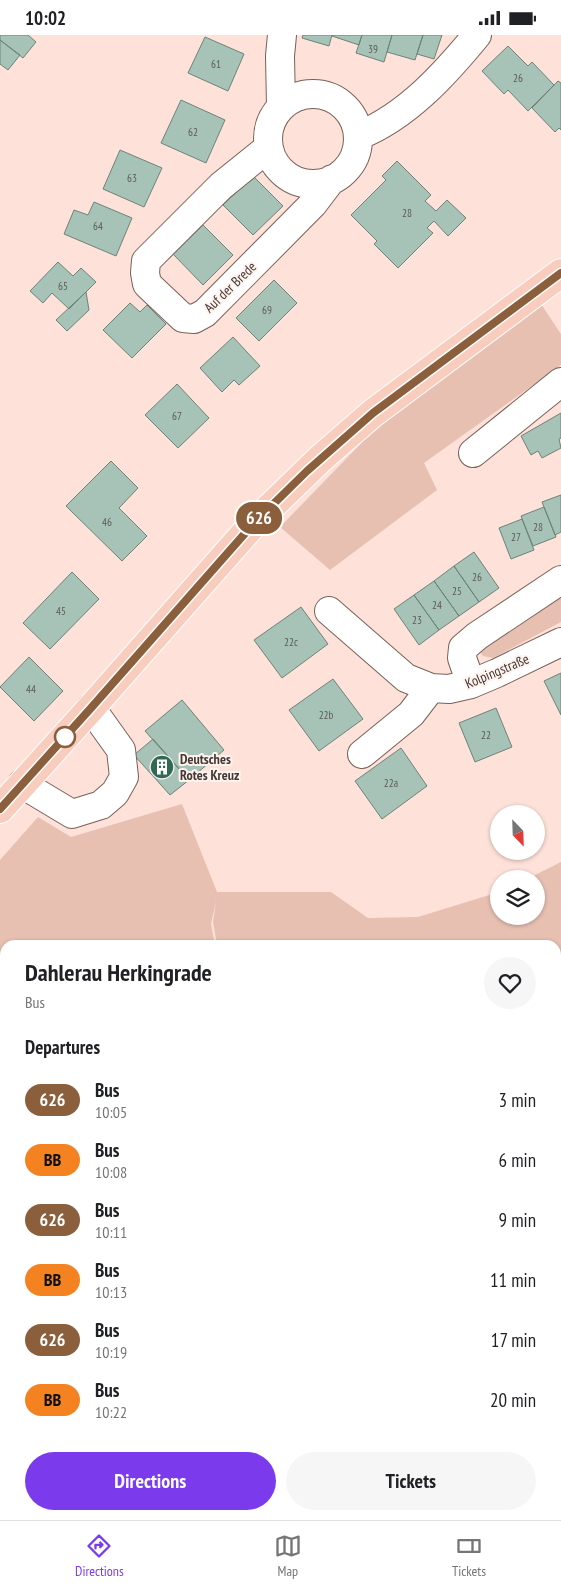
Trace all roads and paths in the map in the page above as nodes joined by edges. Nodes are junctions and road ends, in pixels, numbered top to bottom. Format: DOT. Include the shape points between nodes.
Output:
graph roads {
  1 [pos="282,35"];
  2 [pos="477,35"];
  3 [pos="281,107"];
  4 [pos="360,135"];
  5 [pos="268,148"];
  6 [pos="332,179"];
  7 [pos="561,273"];
  8 [pos="561,382"];
  9 [pos="473,453"];
  10 [pos="561,580"];
  11 [pos="329,611"];
  12 [pos="561,642"];
  13 [pos="471,684"];
  14 [pos="431,688"];
  15 [pos="91,708"];
  16 [pos="362,754"];
  17 [pos="22,784"];
  18 [pos="0,809"];
  1 -- 3 [label="street"];
  2 -- 4 [label="street" via="455,61 408,105"];
  3 -- 4 [label="street" via="304,94 330,96 347,108"];
  3 -- 5 [label="street" via="269,126"];
  4 -- 6 [label="street, Auf der Brede" via="354,159 345,171"];
  5 -- 6 [label="street, Auf der Brede" via="278,168 296,181 311,184"];
  5 -- 6 [label="street, Auf der Brede" via="221,186 146,261 147,285 183,318 194,319 205,313 313,204"];
  7 -- 15 [label="main road" via="373,413 320,459 255,522"];
  8 -- 9 [label="street"];
  10 -- 13 [label="street" via="464,648 462,658"];
  11 -- 14 [label="street" via="406,678"];
  12 -- 13 [label="street, Kolpingstraße"];
  13 -- 14 [label="street, Kolpingstraße" via="449,689"];
  14 -- 16 [label="street" via="412,714"];
  15 -- 17 [label="main road"];
  15 -- 17 [label="street" via="121,750 124,777 115,793 101,805 72,814"];
  17 -- 18 [label="main road"];
}
